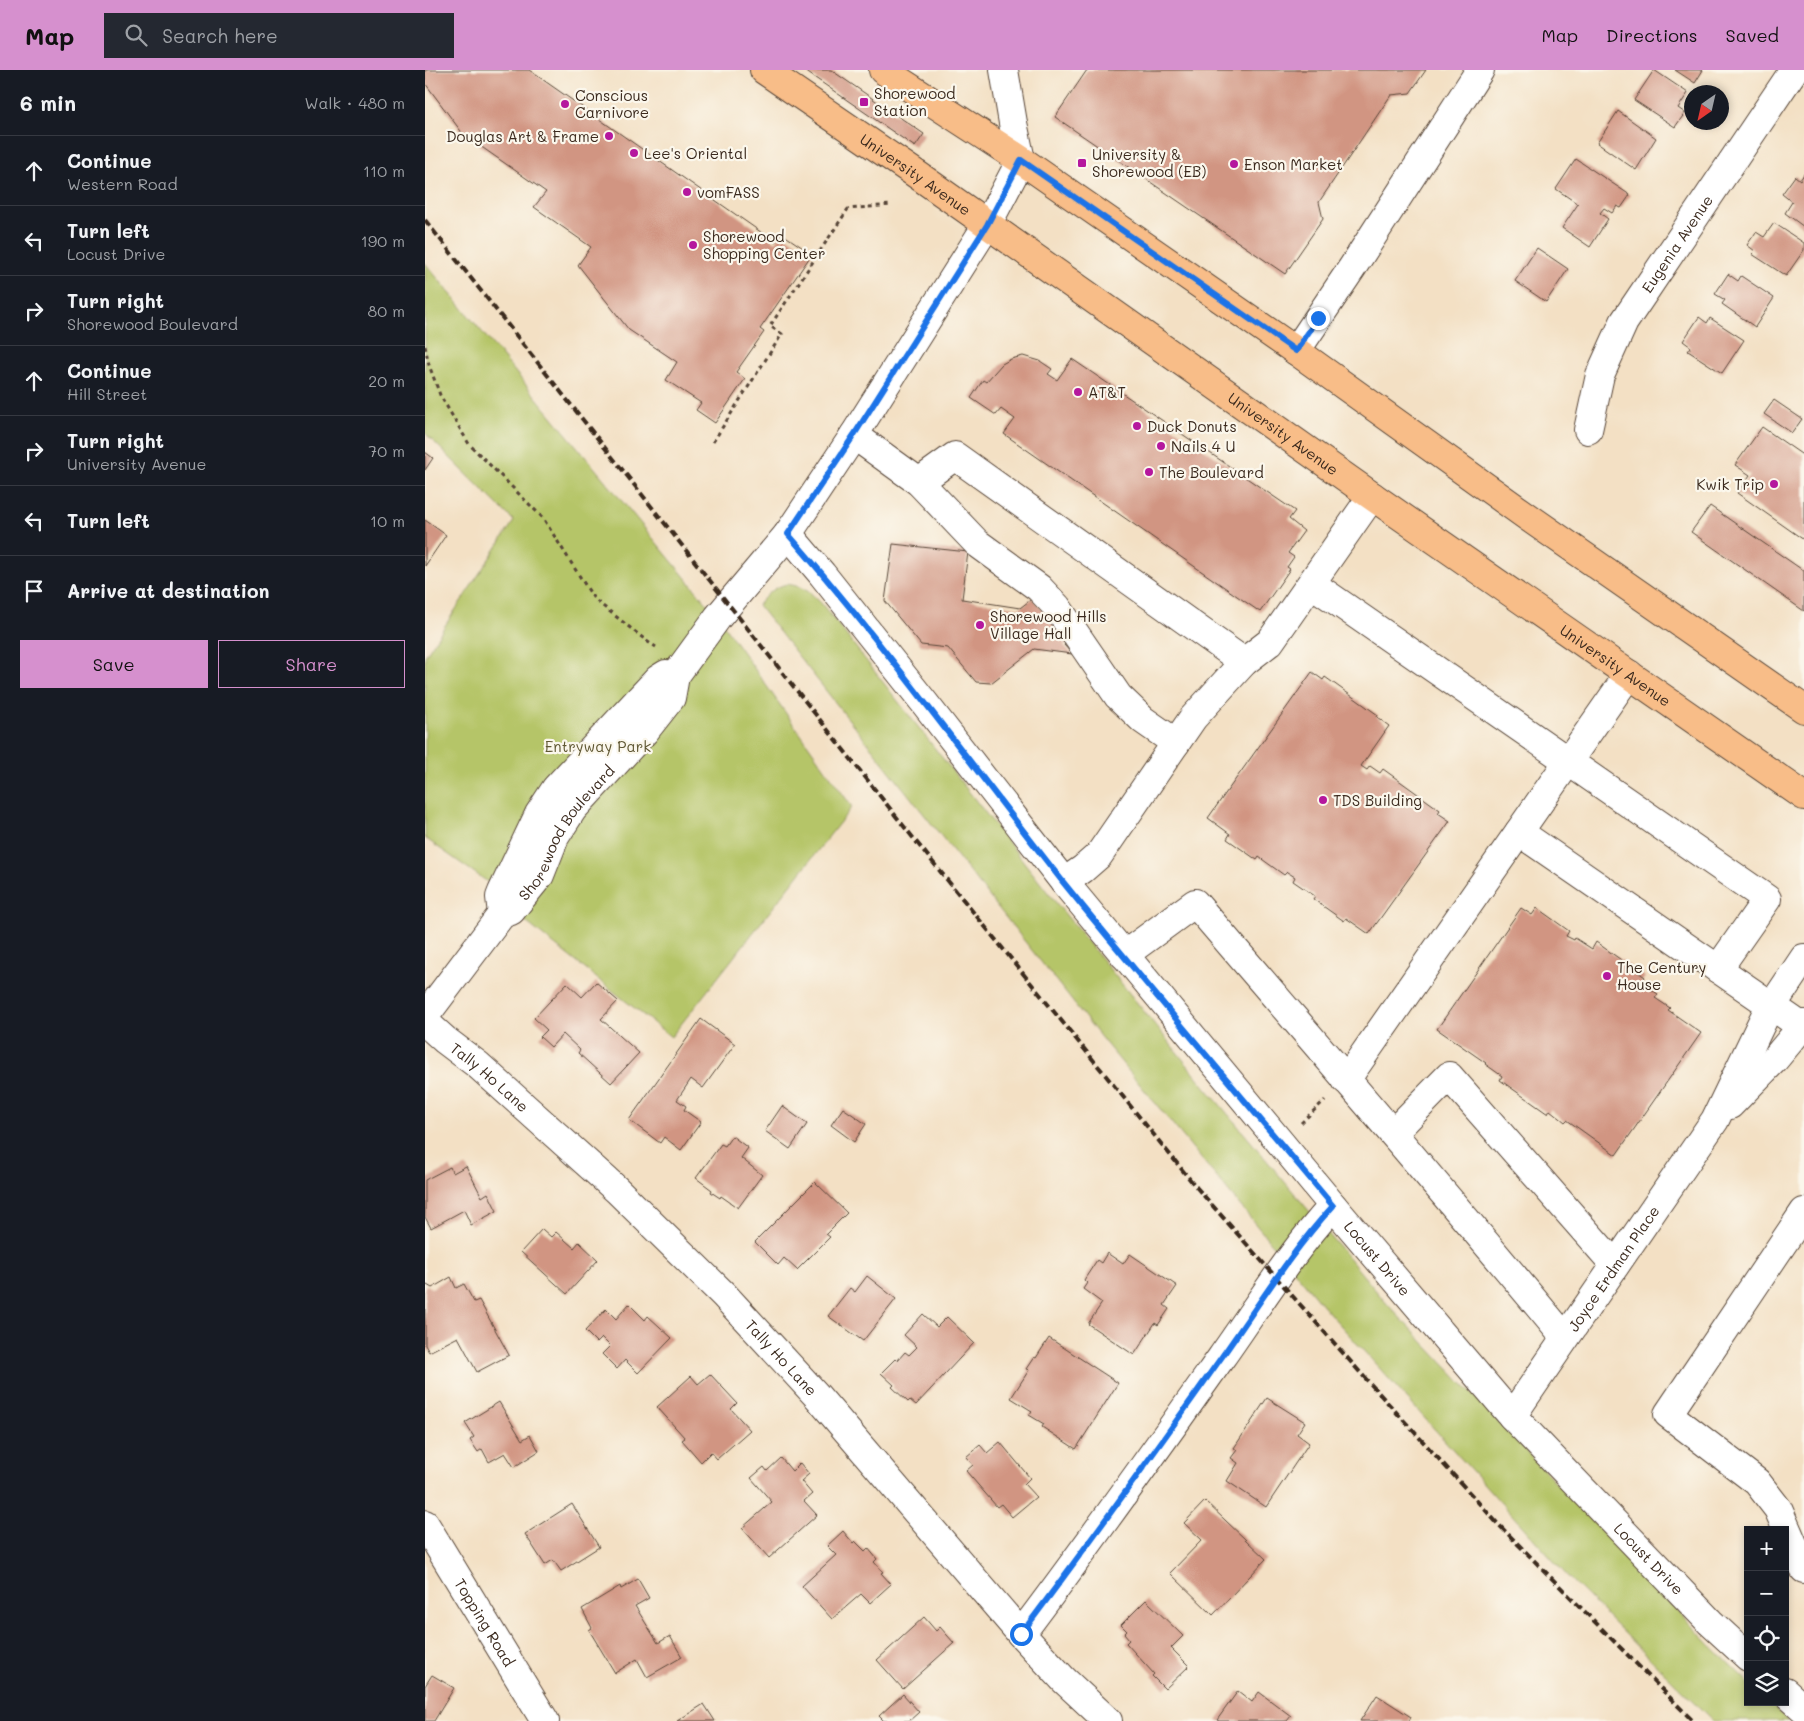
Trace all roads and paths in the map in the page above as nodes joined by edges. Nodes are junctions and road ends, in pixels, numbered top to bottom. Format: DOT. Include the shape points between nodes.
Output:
graph roads {
  1 [pos="764,70"];
  2 [pos="883,70"];
  3 [pos="1004,70"];
  4 [pos="1480,70"];
  5 [pos="1793,70"];
  6 [pos="1021,160"];
  7 [pos="891,205"];
  8 [pos="987,225"];
  9 [pos="425,346"];
  10 [pos="1296,351"];
  11 [pos="1588,430"];
  12 [pos="854,435"];
  13 [pos="713,442"];
  14 [pos="919,482"];
  15 [pos="1372,496"];
  16 [pos="788,534"];
  17 [pos="1312,584"];
  18 [pos="1244,662"];
  19 [pos="680,670"];
  20 [pos="1629,674"];
  21 [pos="1804,709"];
  22 [pos="1176,743"];
  23 [pos="1753,760"];
  24 [pos="1568,761"];
  25 [pos="1804,785"];
  26 [pos="1804,796"];
  27 [pos="1519,832"];
  28 [pos="1064,882"];
  29 [pos="1124,954"];
  30 [pos="1804,958"];
  31 [pos="1718,969"];
  32 [pos="1771,1006"];
  33 [pos="425,1016"];
  34 [pos="425,1022"];
  35 [pos="1803,1026"];
  36 [pos="1346,1080"];
  37 [pos="1715,1120"];
  38 [pos="1296,1128"];
  39 [pos="1393,1132"];
  40 [pos="1333,1206"];
  41 [pos="1804,1212"];
  42 [pos="1615,1265"];
  43 [pos="1565,1338"];
  44 [pos="1511,1416"];
  45 [pos="425,1524"];
  46 [pos="1804,1569"];
  47 [pos="1021,1634"];
  48 [pos="1744,1653"];
  49 [pos="1789,1696"];
  50 [pos="1804,1709"];
  51 [pos="545,1721"];
  52 [pos="1108,1721"];
  1 -- 8 [label="main road, University Avenue"];
  2 -- 6 [label="main road"];
  3 -- 6 [label="street"];
  4 -- 10 [label="street"];
  5 -- 11 [label="street, Eugenia Avenue" via="1624,322 1600,375"];
  6 -- 8 [label="street, Shorewood Boulevard"];
  6 -- 10 [label="main road"];
  7 -- 13 [label="path" via="848,209 770,326 782,334"];
  8 -- 12 [label="street, Shorewood Boulevard"];
  8 -- 15 [label="main road, University Avenue"];
  9 -- 19 [label="path" via="440,394 469,444 543,518 594,599"];
  10 -- 21 [label="main road"];
  12 -- 14 [label="street"];
  12 -- 16 [label="street, Shorewood Boulevard"];
  14 -- 18 [label="street" via="955,456"];
  14 -- 22 [label="street" via="977,543 1046,594 1118,696 1143,720"];
  15 -- 17 [label="street"];
  15 -- 20 [label="main road, University Avenue"];
  16 -- 19 [label="street, Shorewood Boulevard" via="718,617"];
  16 -- 28 [label="street, Locust Drive"];
  17 -- 18 [label="street" via="1270,642"];
  17 -- 24 [label="street"];
  18 -- 22 [label="street" via="1204,705"];
  19 -- 33 [label="street, Shorewood Boulevard" via="671,698 573,809 555,837 540,875 511,910 502,914"];
  20 -- 23 [label="main road, University Avenue"];
  20 -- 24 [label="street"];
  22 -- 28 [label="street" via="1099,855"];
  23 -- 25 [label="main road"];
  23 -- 26 [label="main road, University Avenue"];
  24 -- 27 [label="street"];
  24 -- 31 [label="street" via="1767,899"];
  27 -- 31 [label="street"];
  27 -- 36 [label="street"];
  28 -- 29 [label="street, Locust Drive"];
  29 -- 36 [label="street" via="1195,903"];
  29 -- 40 [label="street, Locust Drive"];
  30 -- 32 [label="street, Joyce Erdman Place"];
  31 -- 32 [label="street"];
  32 -- 35 [label="street"];
  32 -- 37 [label="street, Joyce Erdman Place"];
  34 -- 47 [label="street, Tally Ho Lane" via="478,1064 610,1183 724,1295 818,1397"];
  35 -- 37 [label="street, Joyce Erdman Place"];
  36 -- 38 [label="path"];
  36 -- 39 [label="street"];
  37 -- 42 [label="street, Joyce Erdman Place"];
  39 -- 42 [label="street" via="1449,1076"];
  39 -- 43 [label="street"];
  40 -- 44 [label="street, Locust Drive"];
  40 -- 47 [label="street" via="1285,1265 1096,1534"];
  41 -- 46 [label="street" via="1668,1414 1757,1482 1778,1509"];
  42 -- 43 [label="street, Joyce Erdman Place"];
  43 -- 44 [label="street, Joyce Erdman Place"];
  44 -- 48 [label="street, Locust Drive"];
  45 -- 51 [label="street, Topping Road"];
  47 -- 52 [label="street, Tally Ho Lane"];
  49 -- 50 [label="street"];
}
